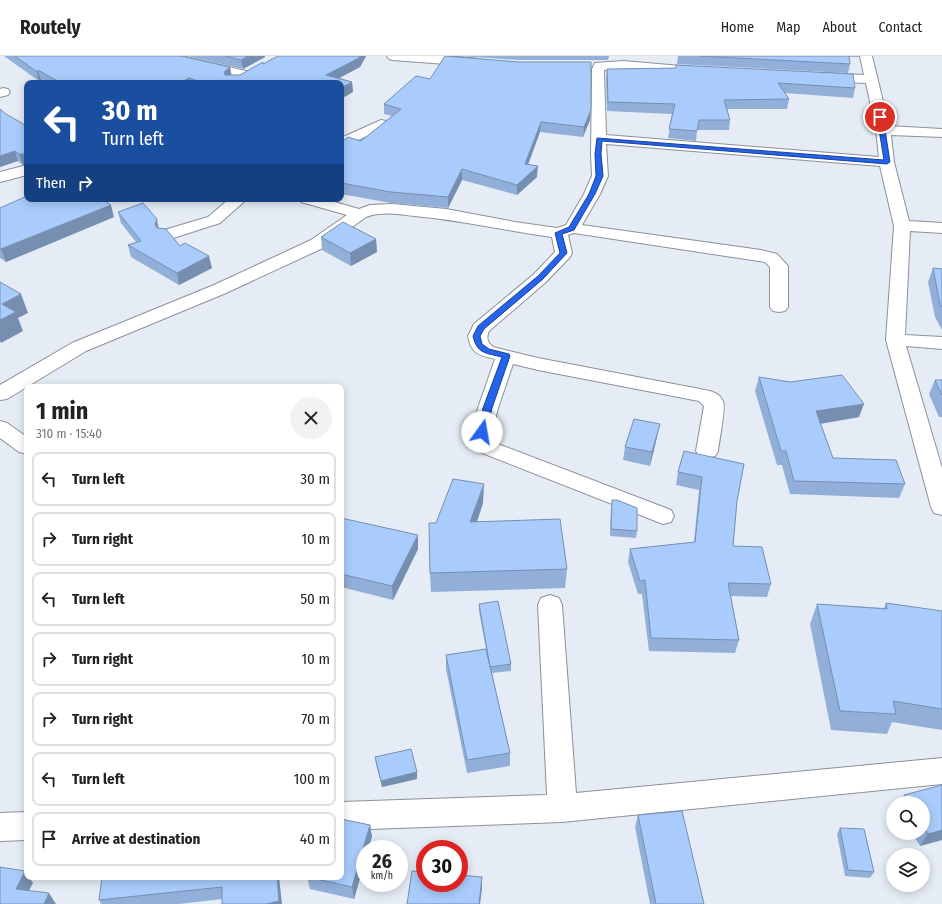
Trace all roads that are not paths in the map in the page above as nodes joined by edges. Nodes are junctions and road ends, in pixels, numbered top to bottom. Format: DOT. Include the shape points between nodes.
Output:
graph roads {
  1 [pos="166,56"];
  2 [pos="394,56"];
  3 [pos="866,56"];
  4 [pos="626,60"];
  5 [pos="487,63"];
  6 [pos="258,67"];
  7 [pos="708,72"];
  8 [pos="245,75"];
  9 [pos="808,76"];
  10 [pos="872,79"];
  11 [pos="238,80"];
  12 [pos="381,124"];
  13 [pos="883,130"];
  14 [pos="942,133"];
  15 [pos="599,139"];
  16 [pos="344,142"];
  17 [pos="887,162"];
  18 [pos="24,171"];
  19 [pos="0,177"];
  20 [pos="235,202"];
  21 [pos="318,202"];
  22 [pos="360,214"];
  23 [pos="902,226"];
  24 [pos="942,228"];
  25 [pos="565,231"];
  26 [pos="167,235"];
  27 [pos="779,306"];
  28 [pos="896,340"];
  29 [pos="942,343"];
  30 [pos="506,356"];
  31 [pos="0,394"];
  32 [pos="0,428"];
  33 [pos="24,445"];
  34 [pos="707,451"];
  35 [pos="942,507"];
  36 [pos="663,516"];
  37 [pos="550,604"];
  38 [pos="942,771"];
  39 [pos="562,808"];
  40 [pos="344,816"];
  41 [pos="24,826"];
  42 [pos="0,827"];
  1 -- 8 [label="street"];
  2 -- 5 [label="street"];
  3 -- 10 [label="street"];
  4 -- 7 [label="street"];
  4 -- 15 [label="street" via="593,66 598,69"];
  6 -- 8 [label="street"];
  8 -- 11 [label="street"];
  9 -- 10 [label="street"];
  10 -- 13 [label="street"];
  12 -- 16 [label="street"];
  13 -- 14 [label="street"];
  13 -- 17 [label="street"];
  15 -- 17 [label="street"];
  15 -- 25 [label="street" via="600,176 592,194"];
  17 -- 23 [label="street"];
  18 -- 19 [label="street"];
  20 -- 26 [label="street" via="214,220"];
  21 -- 22 [label="street"];
  22 -- 25 [label="street" via="381,209 430,213"];
  22 -- 31 [label="street" via="317,244 220,289 79,347"];
  23 -- 24 [label="street"];
  23 -- 28 [label="street"];
  25 -- 27 [label="street" via="771,258 779,266"];
  25 -- 30 [label="street" via="564,253 540,278 481,328 476,336 479,345 486,351"];
  28 -- 29 [label="street"];
  28 -- 35 [label="street"];
  30 -- 34 [label="street" via="705,396 713,401 714,406"];
  30 -- 36 [label="street" via="479,444"];
  32 -- 33 [label="street"];
  37 -- 39 [label="street"];
  38 -- 39 [label="street"];
  39 -- 40 [label="street"];
  41 -- 42 [label="street"];
}
